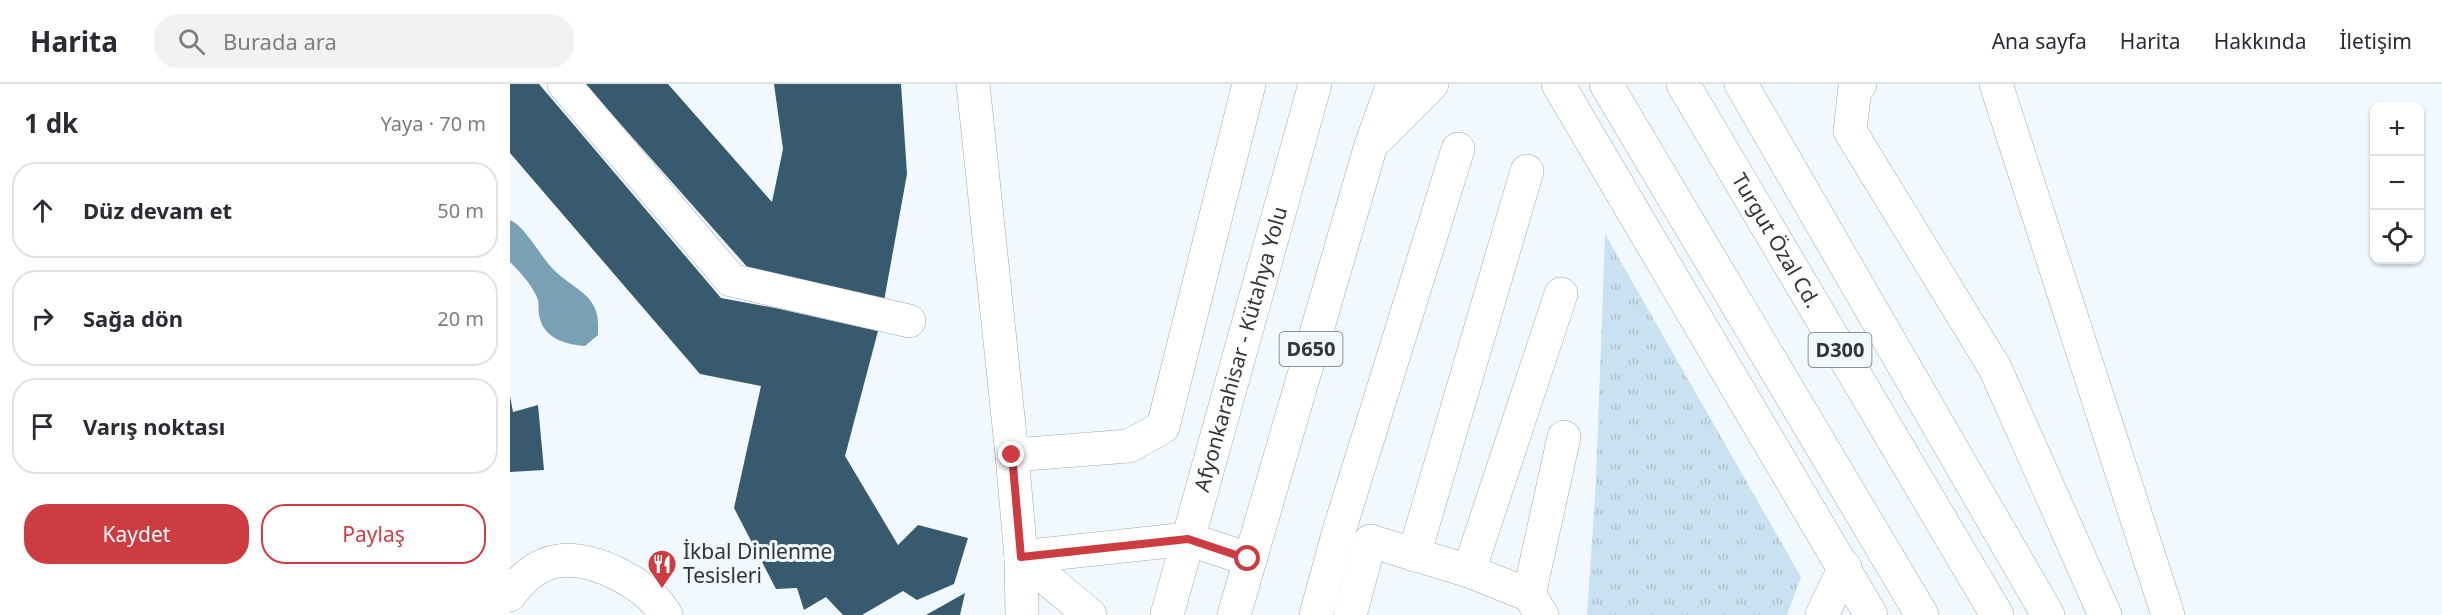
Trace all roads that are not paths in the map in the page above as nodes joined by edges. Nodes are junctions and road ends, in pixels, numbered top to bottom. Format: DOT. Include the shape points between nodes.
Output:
graph roads {
  1 [pos="564,84"];
  2 [pos="972,84"];
  3 [pos="1249,84"];
  4 [pos="1315,84"];
  5 [pos="1393,84"];
  6 [pos="1432,84"];
  7 [pos="1535,84"];
  8 [pos="1558,84"];
  9 [pos="1606,84"];
  10 [pos="1683,84"];
  11 [pos="1860,84"];
  12 [pos="1996,84"];
  13 [pos="1745,89"];
  14 [pos="1582,127"];
  15 [pos="1371,145"];
  16 [pos="1458,149"];
  17 [pos="1527,171"];
  18 [pos="1561,294"];
  19 [pos="909,321"];
  20 [pos="1564,437"];
  21 [pos="1012,455"];
  22 [pos="1339,531"];
  23 [pos="1188,539"];
  24 [pos="1370,541"];
  25 [pos="1414,555"];
  26 [pos="1021,557"];
  27 [pos="1248,559"];
  28 [pos="1845,567"];
  29 [pos="1469,571"];
  30 [pos="510,595"];
  31 [pos="1536,605"];
  32 [pos="1357,611"];
  33 [pos="666,615"];
  34 [pos="1022,615"];
  35 [pos="1090,615"];
  36 [pos="1167,615"];
  37 [pos="1234,615"];
  38 [pos="1316,615"];
  39 [pos="1822,615"];
  40 [pos="1871,615"];
  41 [pos="1922,615"];
  42 [pos="1997,615"];
  43 [pos="2048,615"];
  44 [pos="2105,615"];
  45 [pos="2168,615"];
  1 -- 19 [label="main road" via="731,280"];
  2 -- 21 [label="main road"];
  3 -- 21 [label="main road" via="1163,427 1129,446"];
  4 -- 23 [label="main road, Afyonkarahisar - Kütahya Yolu"];
  5 -- 15 [label="main road, D650"];
  6 -- 15 [label="main road"];
  7 -- 14 [label="main road"];
  8 -- 14 [label="main road"];
  9 -- 41 [label="main road, D300"];
  10 -- 42 [label="main road, Turgut Özal Cd. / D300"];
  11 -- 44 [label="main road" via="1855,88 1850,131 1995,368"];
  12 -- 45 [label="main road"];
  13 -- 43 [label="main road"];
  14 -- 28 [label="main road"];
  15 -- 27 [label="main road, D650"];
  16 -- 22 [label="main road"];
  17 -- 25 [label="main road"];
  18 -- 29 [label="main road"];
  20 -- 31 [label="main road"];
  21 -- 26 [label="main road"];
  22 -- 24 [label="main road"];
  22 -- 38 [label="main road"];
  23 -- 26 [label="main road"];
  23 -- 27 [label="main road"];
  23 -- 36 [label="main road, Afyonkarahisar - Kütahya Yolu"];
  24 -- 25 [label="main road"];
  24 -- 32 [label="main road"];
  25 -- 29 [label="main road"];
  26 -- 34 [label="main road"];
  26 -- 35 [label="main road"];
  27 -- 37 [label="main road, D650"];
  28 -- 39 [label="main road"];
  28 -- 40 [label="main road"];
  29 -- 31 [label="main road"];
  30 -- 33 [label="main road" via="520,580 541,567 559,561 581,563 622,574 662,607"];
}
